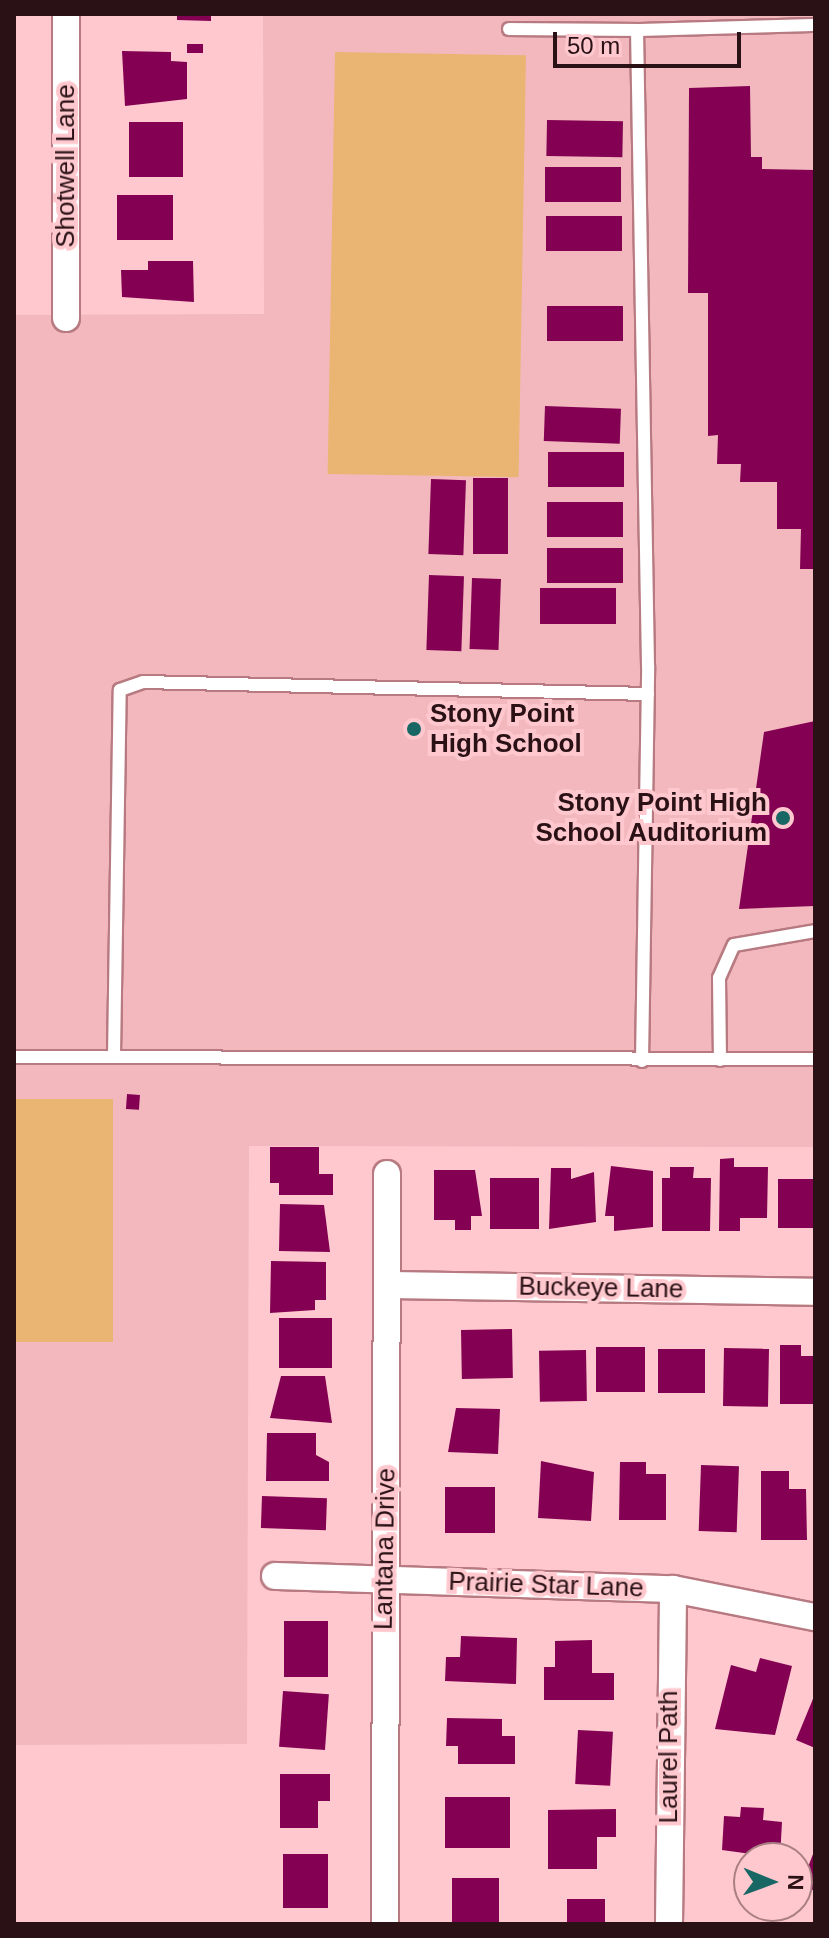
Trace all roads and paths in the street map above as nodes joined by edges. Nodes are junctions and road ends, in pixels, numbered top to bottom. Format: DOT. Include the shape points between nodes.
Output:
graph roads {
  1 [pos="66,14"];
  2 [pos="747,20"];
  3 [pos="815,25"];
  4 [pos="509,29"];
  5 [pos="637,30"];
  6 [pos="66,318"];
  7 [pos="648,694"];
  8 [pos="815,931"];
  9 [pos="114,1055"];
  10 [pos="14,1057"];
  11 [pos="815,1059"];
  12 [pos="720,1060"];
  13 [pos="642,1061"];
  14 [pos="387,1174"];
  15 [pos="388,1285"];
  16 [pos="815,1292"];
  17 [pos="275,1576"];
  18 [pos="384,1580"];
  19 [pos="673,1589"];
  20 [pos="815,1617"];
  21 [pos="385,1924"];
  22 [pos="669,1924"];
  1 -- 6 [label="street, Shotwell Lane"];
  2 -- 3 [label="lane"];
  2 -- 5 [label="lane"];
  4 -- 5 [label="lane"];
  5 -- 7 [label="lane"];
  7 -- 9 [label="lane" via="143,682 120,690"];
  7 -- 13 [label="lane"];
  8 -- 12 [label="lane" via="734,945 719,978"];
  9 -- 10 [label="lane"];
  9 -- 13 [label="lane"];
  11 -- 12 [label="lane"];
  12 -- 13 [label="lane"];
  14 -- 15 [label="street, Lantana Drive"];
  15 -- 16 [label="street, Buckeye Lane"];
  15 -- 18 [label="street, Lantana Drive"];
  17 -- 18 [label="street, Prairie Star Lane"];
  18 -- 19 [label="street, Prairie Star Lane"];
  18 -- 21 [label="street, Lantana Drive"];
  19 -- 20 [label="street, Prairie Star Lane"];
  19 -- 22 [label="street, Laurel Path"];
}
